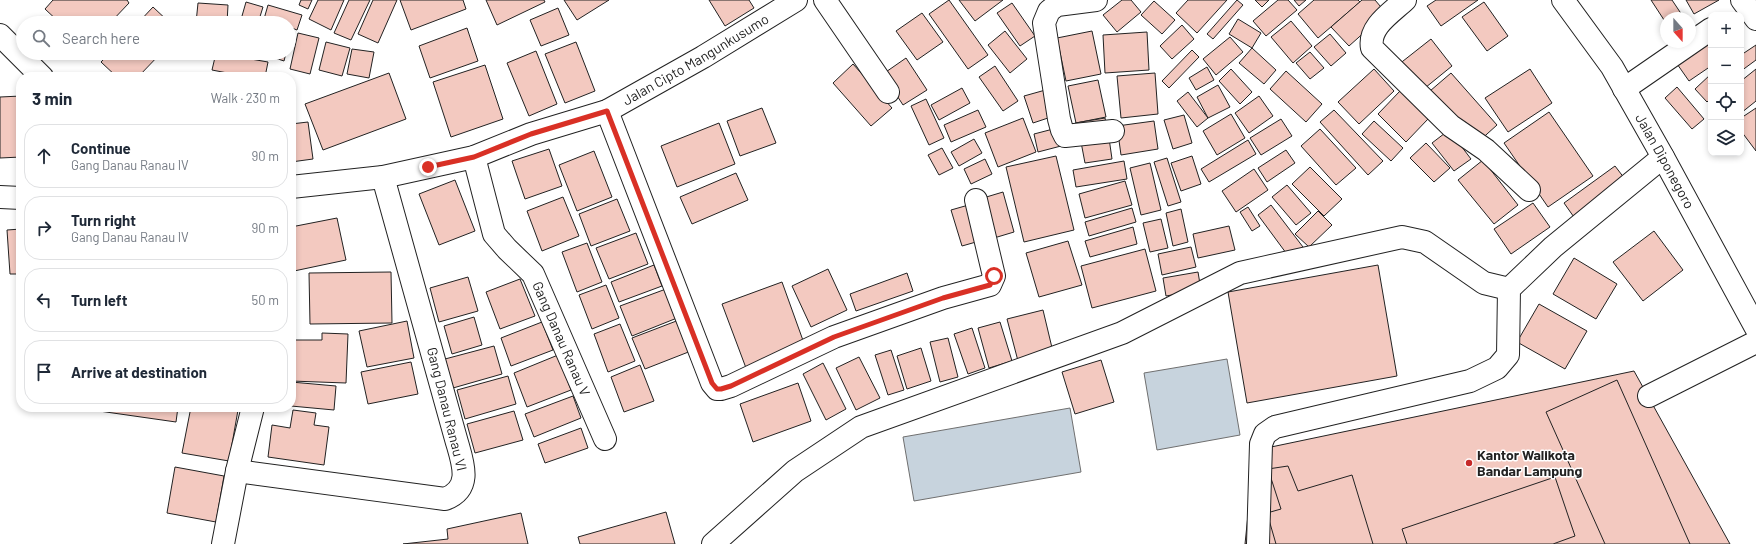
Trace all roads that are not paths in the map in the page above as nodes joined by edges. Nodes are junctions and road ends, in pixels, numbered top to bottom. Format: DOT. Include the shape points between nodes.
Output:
graph roads {
  1 [pos="796,0"];
  2 [pos="825,0"];
  3 [pos="1096,0"];
  4 [pos="1405,0"];
  5 [pos="1563,0"];
  6 [pos="1708,31"];
  7 [pos="0,35"];
  8 [pos="16,51"];
  9 [pos="25,60"];
  10 [pos="37,72"];
  11 [pos="1624,89"];
  12 [pos="888,92"];
  13 [pos="607,111"];
  14 [pos="1113,130"];
  15 [pos="474,157"];
  16 [pos="1664,157"];
  17 [pos="383,178"];
  18 [pos="296,187"];
  19 [pos="1529,190"];
  20 [pos="0,197"];
  21 [pos="16,198"];
  22 [pos="976,200"];
  23 [pos="1509,289"];
  24 [pos="1756,328"];
  25 [pos="1756,342"];
  26 [pos="1649,396"];
  27 [pos="252,412"];
  28 [pos="605,439"];
  29 [pos="237,470"];
  30 [pos="223,544"];
  31 [pos="713,544"];
  32 [pos="1258,544"];
  1 -- 13 [label="street, Jalan Cipto Mangunkusumo" via="703,57"];
  2 -- 12 [label="street"];
  3 -- 14 [label="street" via="1057,5 1049,11 1044,23 1059,119 1065,136"];
  4 -- 19 [label="street" via="1376,27 1371,38 1372,48 1451,126 1486,150"];
  5 -- 11 [label="street, Jalan Diponegoro" via="1612,67"];
  6 -- 11 [label="street"];
  7 -- 8 [label="street"];
  9 -- 10 [label="street"];
  11 -- 16 [label="street, Jalan Diponegoro"];
  13 -- 15 [label="street, Jalan Cipto Mangunkusumo" via="531,134"];
  13 -- 22 [label="street" via="712,383 717,389 731,386 834,337 943,298 990,285 994,276"];
  15 -- 17 [label="street, Jalan Cipto Mangunkusumo"];
  15 -- 28 [label="street, Gang Danau Ranau V" via="494,234 533,274"];
  16 -- 23 [label="street" via="1553,247"];
  16 -- 24 [label="street, Jalan Diponegoro"];
  17 -- 18 [label="street, Jalan Cipto Mangunkusumo"];
  17 -- 29 [label="street, Gang Danau Ranau VI" via="456,439 464,473 462,486 453,496 445,499"];
  20 -- 21 [label="street"];
  23 -- 31 [label="street" via="1484,283 1425,242 1402,237 1240,273 1122,332 861,427 795,471"];
  23 -- 32 [label="street" via="1508,355 1497,368 1470,381 1275,427 1266,434 1261,444"];
  25 -- 26 [label="street"];
  27 -- 29 [label="street"];
  29 -- 30 [label="street"];
}
